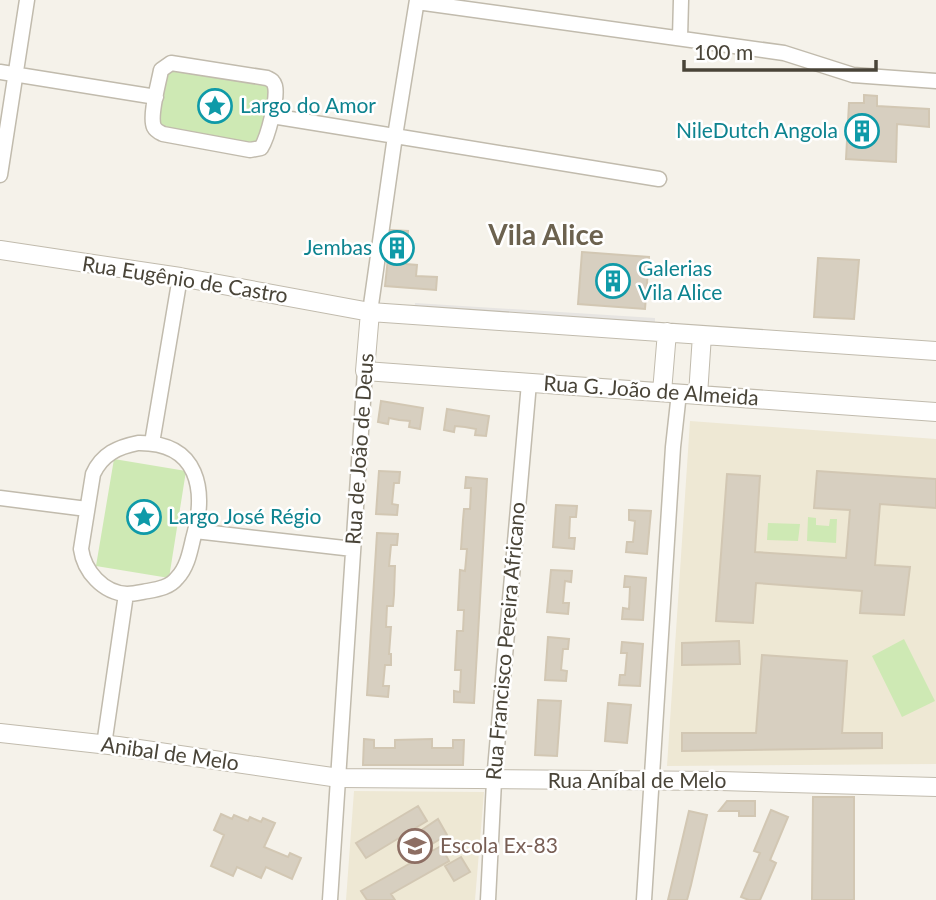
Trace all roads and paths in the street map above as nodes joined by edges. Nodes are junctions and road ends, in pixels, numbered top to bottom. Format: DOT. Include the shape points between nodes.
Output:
graph roads {
  1 [pos="27,0"];
  2 [pos="681,0"];
  3 [pos="417,1"];
  4 [pos="680,38"];
  5 [pos="0,72"];
  6 [pos="16,74"];
  7 [pos="936,80"];
  8 [pos="156,97"];
  9 [pos="272,116"];
  10 [pos="395,136"];
  11 [pos="0,175"];
  12 [pos="659,179"];
  13 [pos="0,250"];
  14 [pos="180,277"];
  15 [pos="370,312"];
  16 [pos="667,332"];
  17 [pos="702,335"];
  18 [pos="936,351"];
  19 [pos="365,371"];
  20 [pos="529,383"];
  21 [pos="671,393"];
  22 [pos="698,395"];
  23 [pos="936,412"];
  24 [pos="152,443"];
  25 [pos="0,498"];
  26 [pos="87,509"];
  27 [pos="195,531"];
  28 [pos="353,550"];
  29 [pos="126,594"];
  30 [pos="0,733"];
  31 [pos="104,745"];
  32 [pos="339,778"];
  33 [pos="494,781"];
  34 [pos="652,781"];
  35 [pos="936,787"];
  36 [pos="330,900"];
  37 [pos="488,900"];
  38 [pos="644,900"];
  1 -- 6 [label="street"];
  2 -- 4 [label="street"];
  3 -- 4 [label="street"];
  3 -- 10 [label="street, Rua de João de Deus"];
  4 -- 7 [label="street" via="784,53 853,75"];
  5 -- 6 [label="street"];
  6 -- 8 [label="street"];
  6 -- 11 [label="street"];
  8 -- 9 [label="street" via="153,122 163,134 250,150 265,143"];
  8 -- 9 [label="street" via="161,70 177,63 267,78 275,87"];
  9 -- 10 [label="street"];
  10 -- 12 [label="street"];
  10 -- 15 [label="street, Rua de João de Deus"];
  13 -- 14 [label="street, Rua Eugênio de Castro"];
  14 -- 15 [label="street, Rua Eugênio de Castro"];
  14 -- 24 [label="street"];
  15 -- 16 [label="street"];
  15 -- 19 [label="street, Rua de João de Deus"];
  16 -- 17 [label="street"];
  16 -- 21 [label="street"];
  17 -- 18 [label="street"];
  17 -- 22 [label="street"];
  19 -- 20 [label="street, Rua G. João de Almeida"];
  19 -- 28 [label="street, Rua de João de Deus"];
  20 -- 21 [label="street, Rua G. João de Almeida"];
  20 -- 33 [label="street, Rua Francisco Pereira Africano"];
  21 -- 22 [label="street, Rua G. João de Almeida"];
  21 -- 34 [label="street" via="673,447"];
  22 -- 23 [label="street, Rua G. João de Almeida"];
  24 -- 26 [label="street" via="126,446 104,457 93,474"];
  24 -- 27 [label="street" via="184,459 197,476"];
  25 -- 26 [label="street"];
  26 -- 29 [label="street" via="81,549 87,569 104,586"];
  27 -- 28 [label="street"];
  27 -- 29 [label="street" via="184,568 173,583"];
  28 -- 32 [label="street, Rua de João de Deus"];
  29 -- 31 [label="street"];
  30 -- 31 [label="street, Anibal de Melo"];
  31 -- 32 [label="street, Anibal de Melo"];
  32 -- 33 [label="street, Rua Aníbal de Melo"];
  32 -- 36 [label="street, Rua de João de Deus"];
  33 -- 34 [label="street, Rua Aníbal de Melo"];
  33 -- 37 [label="street, Rua Francisco Pereira Africano"];
  34 -- 35 [label="street, Rua Aníbal de Melo"];
  34 -- 38 [label="street"];
}
